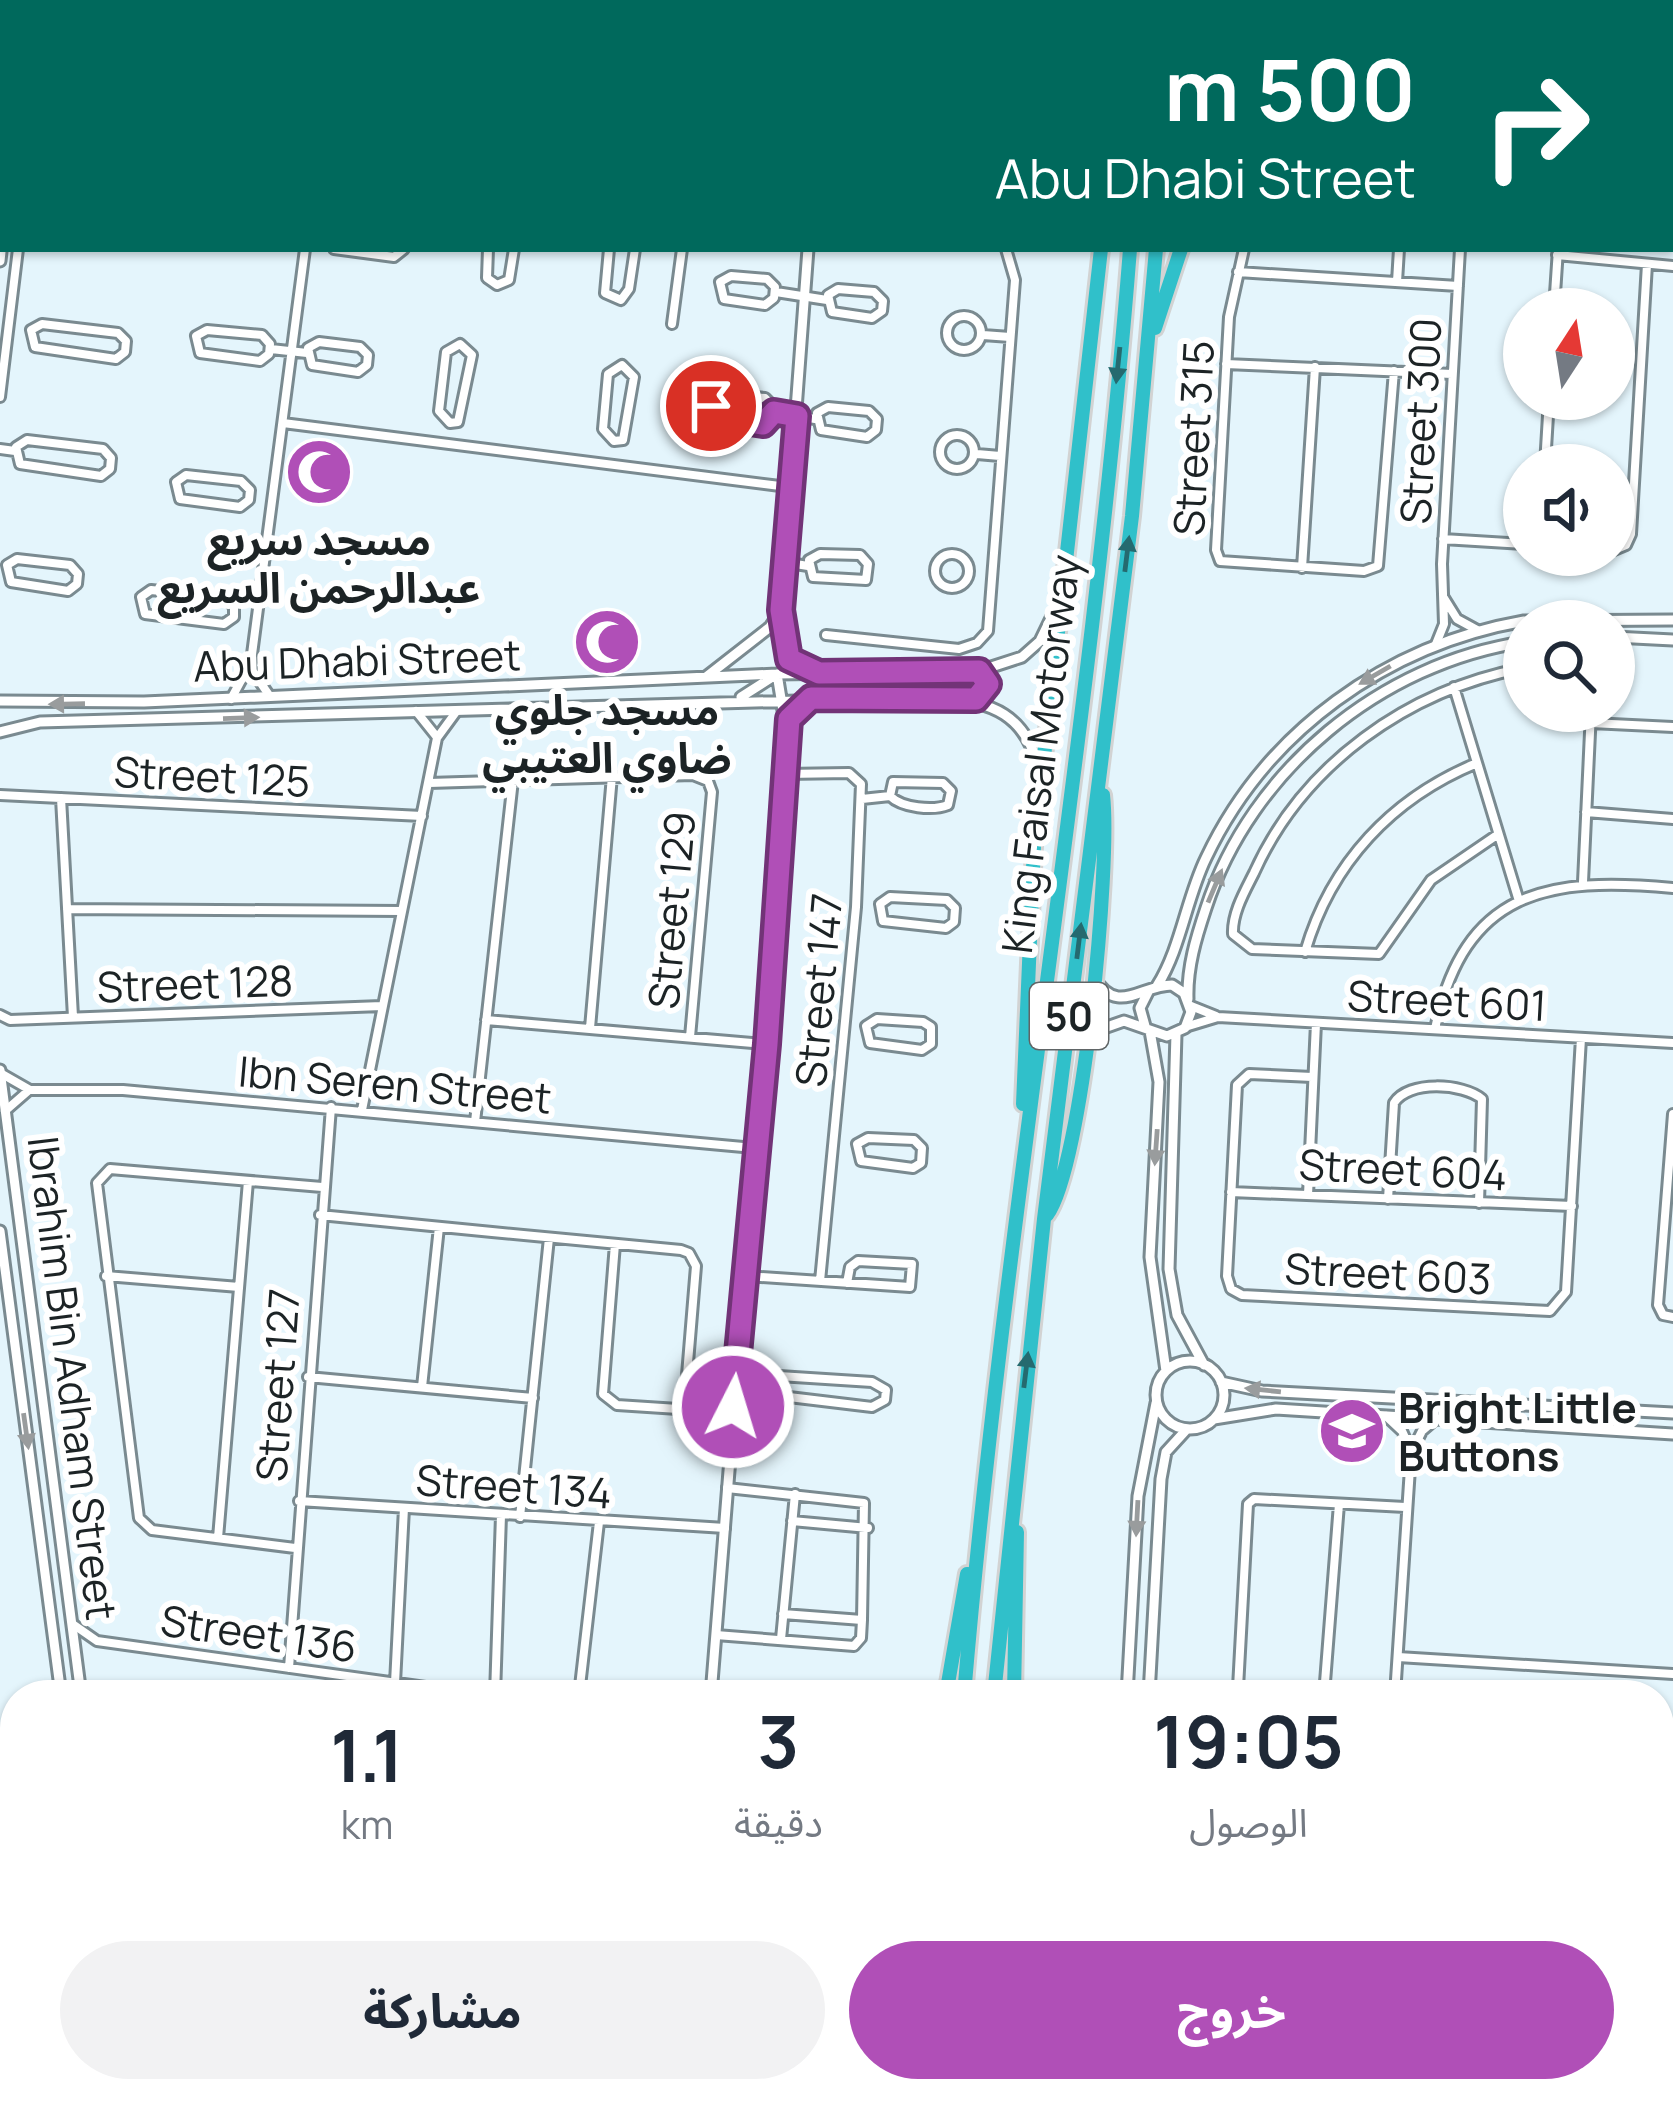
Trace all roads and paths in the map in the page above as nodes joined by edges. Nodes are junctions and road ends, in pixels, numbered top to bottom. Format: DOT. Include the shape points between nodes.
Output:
graph roads {
  1 [pos="17,252"];
  2 [pos="305,252"];
  3 [pos="356,252"];
  4 [pos="400,252"];
  5 [pos="488,252"];
  6 [pos="514,252"];
  7 [pos="609,252"];
  8 [pos="634,252"];
  9 [pos="682,252"];
  10 [pos="808,252"];
  11 [pos="1008,252"];
  12 [pos="1101,252"];
  13 [pos="1130,252"];
  14 [pos="1156,252"];
  15 [pos="1180,252"];
  16 [pos="1243,252"];
  17 [pos="1399,252"];
  18 [pos="1460,252"];
  19 [pos="1557,252"];
  20 [pos="1647,264"];
  21 [pos="1673,266"];
  22 [pos="1238,272"];
  23 [pos="1397,282"];
  24 [pos="1458,286"];
  25 [pos="1555,288"];
  26 [pos="776,292"];
  27 [pos="806,297"];
  28 [pos="826,300"];
  29 [pos="672,324"];
  30 [pos="8,334"];
  31 [pos="30,334"];
  32 [pos="983,335"];
  33 [pos="1010,337"];
  34 [pos="1150,338"];
  35 [pos="271,349"];
  36 [pos="292,351"];
  37 [pos="307,353"];
  38 [pos="1226,364"];
  39 [pos="1315,367"];
  40 [pos="1394,371"];
  41 [pos="1,374"];
  42 [pos="1452,374"];
  43 [pos="0,397"];
  44 [pos="774,412"];
  45 [pos="797,416"];
  46 [pos="815,419"];
  47 [pos="283,423"];
  48 [pos="450,423"];
  49 [pos="614,441"];
  50 [pos="449,443"];
  51 [pos="0,449"];
  52 [pos="15,451"];
  53 [pos="977,454"];
  54 [pos="1000,456"];
  55 [pos="610,462"];
  56 [pos="1635,466"];
  57 [pos="788,487"];
  58 [pos="250,495"];
  59 [pos="273,497"];
  60 [pos="1443,539"];
  61 [pos="1503,543"];
  62 [pos="1069,546"];
  63 [pos="783,562"];
  64 [pos="808,566"];
  65 [pos="1302,568"];
  66 [pos="3,569"];
  67 [pos="972,572"];
  68 [pos="994,573"];
  69 [pos="1443,597"];
  70 [pos="781,610"];
  71 [pos="235,612"];
  72 [pos="257,615"];
  73 [pos="1635,620"];
  74 [pos="1673,620"];
  75 [pos="1503,626"];
  76 [pos="1479,631"];
  77 [pos="826,635"];
  78 [pos="1635,639"];
  79 [pos="1673,640"];
  80 [pos="1436,644"];
  81 [pos="1503,647"];
  82 [pos="251,662"];
  83 [pos="979,671"];
  84 [pos="813,673"];
  85 [pos="777,674"];
  86 [pos="1503,674"];
  87 [pos="704,678"];
  88 [pos="1454,687"];
  89 [pos="779,697"];
  90 [pos="274,698"];
  91 [pos="811,698"];
  92 [pos="734,699"];
  93 [pos="231,700"];
  94 [pos="972,700"];
  95 [pos="0,701"];
  96 [pos="144,702"];
  97 [pos="459,709"];
  98 [pos="416,711"];
  99 [pos="147,722"];
  100 [pos="1635,726"];
  101 [pos="1673,728"];
  102 [pos="786,729"];
  103 [pos="0,732"];
  104 [pos="1590,732"];
  105 [pos="437,738"];
  106 [pos="1477,763"];
  107 [pos="1100,773"];
  108 [pos="785,774"];
  109 [pos="612,776"];
  110 [pos="1041,779"];
  111 [pos="513,780"];
  112 [pos="429,783"];
  113 [pos="0,795"];
  114 [pos="890,796"];
  115 [pos="61,799"];
  116 [pos="862,799"];
  117 [pos="1586,812"];
  118 [pos="422,816"];
  119 [pos="1673,819"];
  120 [pos="1497,835"];
  121 [pos="1583,882"];
  122 [pos="1673,887"];
  123 [pos="1519,901"];
  124 [pos="856,907"];
  125 [pos="67,909"];
  126 [pos="879,910"];
  127 [pos="402,911"];
  128 [pos="1306,952"];
  129 [pos="1093,974"];
  130 [pos="1152,989"];
  131 [pos="1190,1002"];
  132 [pos="382,1006"];
  133 [pos="5,1017"];
  134 [pos="1218,1017"];
  135 [pos="73,1018"];
  136 [pos="486,1020"];
  137 [pos="1316,1023"];
  138 [pos="0,1028"];
  139 [pos="590,1028"];
  140 [pos="845,1028"];
  141 [pos="1148,1029"];
  142 [pos="1180,1030"];
  143 [pos="1435,1030"];
  144 [pos="866,1032"];
  145 [pos="690,1037"];
  146 [pos="1086,1037"];
  147 [pos="1582,1038"];
  148 [pos="1673,1043"];
  149 [pos="767,1044"];
  150 [pos="0,1071"];
  151 [pos="1312,1076"];
  152 [pos="29,1090"];
  153 [pos="331,1107"];
  154 [pos="362,1110"];
  155 [pos="5,1111"];
  156 [pos="1673,1114"];
  157 [pos="476,1122"];
  158 [pos="754,1148"];
  159 [pos="834,1148"];
  160 [pos="856,1150"];
  161 [pos="1024,1151"];
  162 [pos="248,1181"];
  163 [pos="322,1187"];
  164 [pos="1231,1192"];
  165 [pos="1308,1195"];
  166 [pos="1388,1198"];
  167 [pos="1478,1203"];
  168 [pos="1572,1206"];
  169 [pos="320,1215"];
  170 [pos="1044,1219"];
  171 [pos="439,1227"];
  172 [pos="0,1231"];
  173 [pos="549,1238"];
  174 [pos="615,1244"];
  175 [pos="106,1276"];
  176 [pos="746,1276"];
  177 [pos="820,1281"];
  178 [pos="847,1283"];
  179 [pos="239,1287"];
  180 [pos="1673,1317"];
  181 [pos="36,1347"];
  182 [pos="15,1351"];
  183 [pos="1204,1365"];
  184 [pos="1166,1371"];
  185 [pos="308,1377"];
  186 [pos="40,1378"];
  187 [pos="19,1382"];
  188 [pos="735,1382"];
  189 [pos="1221,1382"];
  190 [pos="758,1385"];
  191 [pos="422,1388"];
  192 [pos="532,1398"];
  193 [pos="1156,1403"];
  194 [pos="1384,1415"];
  195 [pos="1673,1415"];
  196 [pos="1437,1418"];
  197 [pos="1214,1419"];
  198 [pos="1187,1429"];
  199 [pos="1628,1431"];
  200 [pos="1673,1434"];
  201 [pos="1017,1446"];
  202 [pos="1411,1453"];
  203 [pos="727,1489"];
  204 [pos="795,1494"];
  205 [pos="299,1501"];
  206 [pos="1339,1504"];
  207 [pos="404,1508"];
  208 [pos="1405,1508"];
  209 [pos="501,1515"];
  210 [pos="520,1516"];
  211 [pos="792,1521"];
  212 [pos="599,1522"];
  213 [pos="725,1528"];
  214 [pos="868,1528"];
  215 [pos="977,1534"];
  216 [pos="218,1538"];
  217 [pos="295,1548"];
  218 [pos="783,1614"];
  219 [pos="862,1620"];
  220 [pos="72,1623"];
  221 [pos="716,1635"];
  222 [pos="781,1640"];
  223 [pos="97,1641"];
  224 [pos="76,1655"];
  225 [pos="1398,1657"];
  226 [pos="289,1668"];
  227 [pos="1673,1674"];
  228 [pos="59,1680"];
  229 [pos="79,1680"];
  230 [pos="373,1680"];
  231 [pos="394,1680"];
  232 [pos="496,1680"];
  233 [pos="581,1680"];
  234 [pos="712,1680"];
  235 [pos="948,1680"];
  236 [pos="965,1680"];
  237 [pos="995,1680"];
  238 [pos="1014,1680"];
  239 [pos="1128,1680"];
  240 [pos="1150,1680"];
  241 [pos="1238,1680"];
  242 [pos="1325,1680"];
  243 [pos="1396,1680"];
  1 -- 30 [label="street"];
  2 -- 36 [label="street"];
  3 -- 4 [label="street"];
  5 -- 6 [label="street" via="487,278 497,285 509,280"];
  7 -- 8 [label="street" via="604,288 615,300 627,296"];
  9 -- 29 [label="street"];
  10 -- 27 [label="street"];
  11 -- 33 [label="street" via="1016,280"];
  12 -- 62 [label="highway"];
  13 -- 161 [label="highway, King Faisal Motorway / 50, one-way"];
  14 -- 34 [label="highway, King Faisal Motorway / 50"];
  15 -- 34 [label="highway"];
  16 -- 22 [label="street, Street 315"];
  17 -- 23 [label="street"];
  18 -- 24 [label="street, Street 300"];
  19 -- 20 [label="street"];
  19 -- 25 [label="street"];
  20 -- 21 [label="street"];
  20 -- 56 [label="street"];
  22 -- 23 [label="street"];
  22 -- 38 [label="street, Street 315"];
  23 -- 24 [label="street"];
  24 -- 42 [label="street, Street 300"];
  26 -- 26 [label="street" via="767,279 731,276 719,287 724,299 765,305"];
  26 -- 27 [label="street"];
  27 -- 28 [label="street"];
  27 -- 45 [label="street"];
  28 -- 28 [label="street" via="832,312 872,318 883,306 874,292 838,289"];
  30 -- 31 [label="street"];
  30 -- 41 [label="street"];
  31 -- 31 [label="street" via="35,347 116,359 126,346 118,333 42,324"];
  32 -- 32 [label="street" via="974,321 950,321 943,332 949,343 973,347"];
  32 -- 33 [label="street"];
  33 -- 54 [label="street"];
  107 -- 34 [label="highway, King Faisal Motorway / 50, one-way"];
  35 -- 35 [label="street" via="262,335 207,330 195,340 200,353 260,362"];
  35 -- 36 [label="street"];
  36 -- 37 [label="street"];
  36 -- 47 [label="street"];
  37 -- 37 [label="street" via="313,365 339,370 358,372 368,360 360,346 319,342"];
  38 -- 39 [label="street"];
  38 -- 65 [label="street, Street 315" via="1217,558"];
  39 -- 40 [label="street"];
  39 -- 65 [label="street"];
  40 -- 42 [label="street"];
  40 -- 65 [label="street, Street 315" via="1381,562 1364,571"];
  41 -- 43 [label="street"];
  42 -- 60 [label="street, Street 300"];
  44 -- 44 [label="street" via="765,398 724,394 711,406 717,417 763,424"];
  44 -- 45 [label="street"];
  45 -- 46 [label="street"];
  45 -- 57 [label="street"];
  46 -- 46 [label="street" via="821,430 867,436 878,424 869,410 828,407"];
  47 -- 50 [label="street"];
  47 -- 59 [label="street"];
  48 -- 48 [label="street" via="462,418 472,355 460,344 448,349 439,411"];
  48 -- 50 [label="street"];
  49 -- 49 [label="street" via="628,430 634,377 622,365 608,374 603,429"];
  49 -- 55 [label="street"];
  50 -- 55 [label="street"];
  51 -- 52 [label="street"];
  52 -- 52 [label="street" via="27,466 100,476 111,463 103,449 27,440"];
  53 -- 53 [label="street" via="968,440 944,440 937,451 943,462 966,466"];
  53 -- 54 [label="street"];
  54 -- 68 [label="street"];
  55 -- 57 [label="street"];
  57 -- 63 [label="street"];
  58 -- 58 [label="street" via="242,481 186,475 175,486 180,499 240,507"];
  58 -- 59 [label="street"];
  59 -- 72 [label="street"];
  60 -- 61 [label="street"];
  60 -- 69 [label="street, Street 300"];
  62 -- 83 [label="street, Abu Dhabi Street" via="1053,620 1040,640 1022,657"];
  62 -- 110 [label="highway"];
  63 -- 64 [label="street"];
  63 -- 70 [label="street"];
  64 -- 64 [label="street" via="820,580 867,578 860,555 820,554"];
  66 -- 66 [label="street" via="11,582 68,591 79,578 70,565 17,559"];
  67 -- 67 [label="street" via="963,559 940,559 932,570 938,581 962,585"];
  67 -- 68 [label="street"];
  68 -- 77 [label="street" via="992,616 977,643 959,649"];
  69 -- 76 [label="street" via="1457,619"];
  69 -- 80 [label="street, Street 300"];
  70 -- 84 [label="street" via="786,654"];
  70 -- 87 [label="street"];
  71 -- 71 [label="street" via="226,598 152,590 140,601 145,614 188,620 224,624"];
  71 -- 72 [label="street"];
  72 -- 82 [label="street"];
  73 -- 74 [label="street"];
  75 -- 76 [label="street"];
  76 -- 80 [label="street"];
  78 -- 79 [label="street"];
  80 -- 130 [label="street, one-way" via="1338,698 1254,779 1204,862"];
  131 -- 81 [label="street, one-way" via="1191,960 1219,875 1292,765 1339,722 1402,682"];
  82 -- 90 [label="street" via="256,683"];
  82 -- 93 [label="street"];
  83 -- 84 [label="street, Abu Dhabi Street"];
  83 -- 94 [label="street" via="987,688"];
  84 -- 85 [label="street, Abu Dhabi Street"];
  84 -- 89 [label="street"];
  85 -- 87 [label="street, Abu Dhabi Street"];
  85 -- 89 [label="street"];
  85 -- 92 [label="street"];
  86 -- 88 [label="street"];
  87 -- 90 [label="street, Abu Dhabi Street"];
  88 -- 106 [label="street"];
  88 -- 128 [label="street" via="1345,753 1267,847 1233,923 1235,939 1252,950"];
  89 -- 91 [label="street, Abu Dhabi Street"];
  89 -- 92 [label="street, Abu Dhabi Street"];
  89 -- 102 [label="street"];
  90 -- 93 [label="street, Abu Dhabi Street"];
  91 -- 94 [label="street, Abu Dhabi Street"];
  91 -- 102 [label="street"];
  92 -- 97 [label="street, Abu Dhabi Street"];
  93 -- 96 [label="street, Abu Dhabi Street"];
  94 -- 110 [label="street, Abu Dhabi Street" via="1022,725"];
  96 -- 95 [label="street, Abu Dhabi Street, one-way"];
  96 -- 99 [label="street" via="140,716"];
  97 -- 98 [label="street, Abu Dhabi Street"];
  97 -- 105 [label="street"];
  99 -- 98 [label="street, Abu Dhabi Street, one-way"];
  98 -- 105 [label="street"];
  99 -- 103 [label="street, Abu Dhabi Street" via="40,722"];
  100 -- 101 [label="street"];
  102 -- 108 [label="street"];
  104 -- 117 [label="street"];
  105 -- 112 [label="street"];
  106 -- 120 [label="street"];
  106 -- 128 [label="street" via="1414,796 1362,843 1324,902"];
  107 -- 129 [label="highway" via="1106,844"];
  170 -- 107 [label="highway, King Faisal Motorway / 50, one-way"];
  108 -- 116 [label="street" via="849,772 860,780"];
  108 -- 149 [label="street"];
  109 -- 111 [label="street, Street 129"];
  109 -- 139 [label="street"];
  109 -- 145 [label="street, Street 129" via="699,776 711,786"];
  110 -- 161 [label="highway"];
  111 -- 112 [label="street, Street 129"];
  111 -- 136 [label="street"];
  112 -- 118 [label="street"];
  113 -- 115 [label="street, Street 125"];
  114 -- 114 [label="street" via="941,808 951,791 902,778"];
  114 -- 116 [label="street"];
  115 -- 118 [label="street, Street 125"];
  115 -- 125 [label="street"];
  116 -- 124 [label="street, Street 147"];
  117 -- 119 [label="street"];
  117 -- 121 [label="street"];
  118 -- 127 [label="street"];
  120 -- 123 [label="street"];
  120 -- 128 [label="street" via="1431,880 1384,952"];
  121 -- 122 [label="street"];
  121 -- 123 [label="street"];
  123 -- 143 [label="street" via="1465,950"];
  124 -- 126 [label="street"];
  124 -- 140 [label="street, Street 147"];
  125 -- 127 [label="street"];
  125 -- 135 [label="street"];
  126 -- 126 [label="street" via="890,923 946,928 955,908 947,900 890,897"];
  127 -- 132 [label="street"];
  129 -- 130 [label="street" via="1119,999"];
  129 -- 146 [label="highway"];
  130 -- 131 [label="street" via="1178,988"];
  130 -- 141 [label="street" via="1140,1008"];
  131 -- 134 [label="street, Street 601"];
  131 -- 142 [label="street"];
  132 -- 135 [label="street, Street 128"];
  132 -- 154 [label="street"];
  133 -- 135 [label="street, Street 128"];
  133 -- 138 [label="street, Street 128"];
  134 -- 137 [label="street, Street 601"];
  134 -- 142 [label="street, Street 601"];
  136 -- 139 [label="street"];
  136 -- 157 [label="street"];
  137 -- 143 [label="street, Street 601"];
  137 -- 151 [label="street"];
  139 -- 145 [label="street"];
  140 -- 144 [label="street"];
  140 -- 159 [label="street, Street 147"];
  141 -- 142 [label="street"];
  141 -- 146 [label="street" via="1113,1022"];
  141 -- 184 [label="street, one-way" via="1160,1082 1150,1272"];
  142 -- 183 [label="street" via="1169,1269 1178,1315"];
  143 -- 147 [label="street, Street 601"];
  144 -- 144 [label="street" via="877,1046 931,1044 923,1022 877,1019"];
  145 -- 149 [label="street"];
  146 -- 170 [label="highway" via="1067,1172"];
  147 -- 148 [label="street, Street 601"];
  147 -- 168 [label="street, Street 603"];
  149 -- 158 [label="street"];
  150 -- 152 [label="street"];
  150 -- 155 [label="street, Ibrahim Bin Adham Street"];
  151 -- 164 [label="street, Street 603" via="1249,1074 1238,1081"];
  151 -- 165 [label="street"];
  152 -- 153 [label="street, Ibn Seren Street"];
  152 -- 155 [label="street"];
  153 -- 154 [label="street, Ibn Seren Street"];
  153 -- 163 [label="street, Street 127"];
  154 -- 157 [label="street, Ibn Seren Street"];
  155 -- 181 [label="street, Ibrahim Bin Adham Street"];
  156 -- 180 [label="street" via="1658,1305"];
  157 -- 158 [label="street, Ibn Seren Street"];
  158 -- 176 [label="street"];
  159 -- 160 [label="street"];
  159 -- 177 [label="street, Street 147"];
  160 -- 160 [label="street" via="868,1164 921,1162 914,1140 868,1138"];
  161 -- 215 [label="highway, King Faisal Motorway / 50"];
  162 -- 163 [label="street"];
  162 -- 175 [label="street" via="102,1172"];
  162 -- 179 [label="street"];
  163 -- 169 [label="street, Street 127"];
  164 -- 165 [label="street, Street 604"];
  164 -- 168 [label="street, Street 603" via="1227,1281 1238,1294 1540,1311 1565,1298"];
  165 -- 166 [label="street, Street 604"];
  166 -- 167 [label="street, Street 604"];
  166 -- 167 [label="street" via="1396,1098 1410,1088 1468,1090 1482,1099"];
  167 -- 168 [label="street, Street 604"];
  169 -- 171 [label="street"];
  169 -- 185 [label="street, Street 127"];
  201 -- 170 [label="highway, King Faisal Motorway / 50, one-way"];
  171 -- 173 [label="street"];
  171 -- 191 [label="street"];
  172 -- 182 [label="street, Ibrahim Bin Adham Street"];
  173 -- 174 [label="street"];
  173 -- 192 [label="street"];
  174 -- 174 [label="street" via="603,1394 616,1405 678,1409 696,1262 686,1251"];
  175 -- 179 [label="street"];
  175 -- 216 [label="street" via="139,1518 152,1530"];
  176 -- 177 [label="street"];
  176 -- 188 [label="street"];
  177 -- 178 [label="street"];
  178 -- 178 [label="street" via="910,1287 912,1264 858,1262"];
  179 -- 216 [label="street"];
  181 -- 182 [label="street"];
  181 -- 186 [label="street, Ibrahim Bin Adham Street"];
  182 -- 187 [label="street, Ibrahim Bin Adham Street"];
  183 -- 184 [label="street" via="1184,1362"];
  183 -- 189 [label="street"];
  184 -- 193 [label="street"];
  185 -- 191 [label="street"];
  185 -- 205 [label="street, Street 127"];
  186 -- 187 [label="street" via="30,1372"];
  186 -- 220 [label="street, Ibrahim Bin Adham Street"];
  187 -- 228 [label="street, Ibrahim Bin Adham Street, one-way"];
  188 -- 190 [label="street"];
  188 -- 203 [label="street"];
  195 -- 189 [label="street, one-way"];
  189 -- 197 [label="street"];
  190 -- 190 [label="street" via="776,1399 872,1407 886,1390 872,1382 779,1376"];
  191 -- 192 [label="street"];
  192 -- 210 [label="street"];
  193 -- 198 [label="street" via="1168,1421"];
  193 -- 239 [label="street, one-way" via="1138,1496"];
  194 -- 196 [label="street"];
  194 -- 197 [label="street" via="1262,1409"];
  194 -- 202 [label="street"];
  195 -- 199 [label="street" via="1638,1416"];
  196 -- 199 [label="street"];
  196 -- 202 [label="street"];
  197 -- 198 [label="street"];
  198 -- 240 [label="street" via="1166,1452 1161,1479"];
  199 -- 200 [label="street"];
  201 -- 237 [label="highway, King Faisal Motorway / 50"];
  201 -- 238 [label="highway"];
  202 -- 208 [label="street"];
  203 -- 204 [label="street"];
  203 -- 213 [label="street"];
  204 -- 211 [label="street"];
  204 -- 214 [label="street" via="856,1499 868,1508"];
  205 -- 207 [label="street, Street 134"];
  205 -- 217 [label="street, Street 127"];
  206 -- 208 [label="street"];
  206 -- 241 [label="street" via="1247,1504"];
  206 -- 242 [label="street"];
  207 -- 209 [label="street, Street 134"];
  207 -- 231 [label="street"];
  208 -- 225 [label="street"];
  209 -- 210 [label="street, Street 134"];
  209 -- 232 [label="street"];
  210 -- 212 [label="street, Street 134"];
  211 -- 214 [label="street"];
  211 -- 218 [label="street"];
  212 -- 213 [label="street, Street 134"];
  212 -- 233 [label="street"];
  213 -- 221 [label="street"];
  214 -- 219 [label="street"];
  215 -- 235 [label="highway"];
  215 -- 236 [label="highway, King Faisal Motorway / 50"];
  216 -- 217 [label="street"];
  217 -- 226 [label="street, Street 127"];
  218 -- 219 [label="street"];
  218 -- 222 [label="street"];
  219 -- 222 [label="street" via="854,1646"];
  220 -- 223 [label="street, Street 136"];
  220 -- 224 [label="street, Ibrahim Bin Adham Street"];
  221 -- 222 [label="street"];
  221 -- 234 [label="street"];
  223 -- 224 [label="street, Street 136"];
  223 -- 226 [label="street, Street 136"];
  224 -- 229 [label="street, Ibrahim Bin Adham Street"];
  225 -- 227 [label="street"];
  225 -- 243 [label="street"];
  226 -- 230 [label="street, Street 136"];
}
